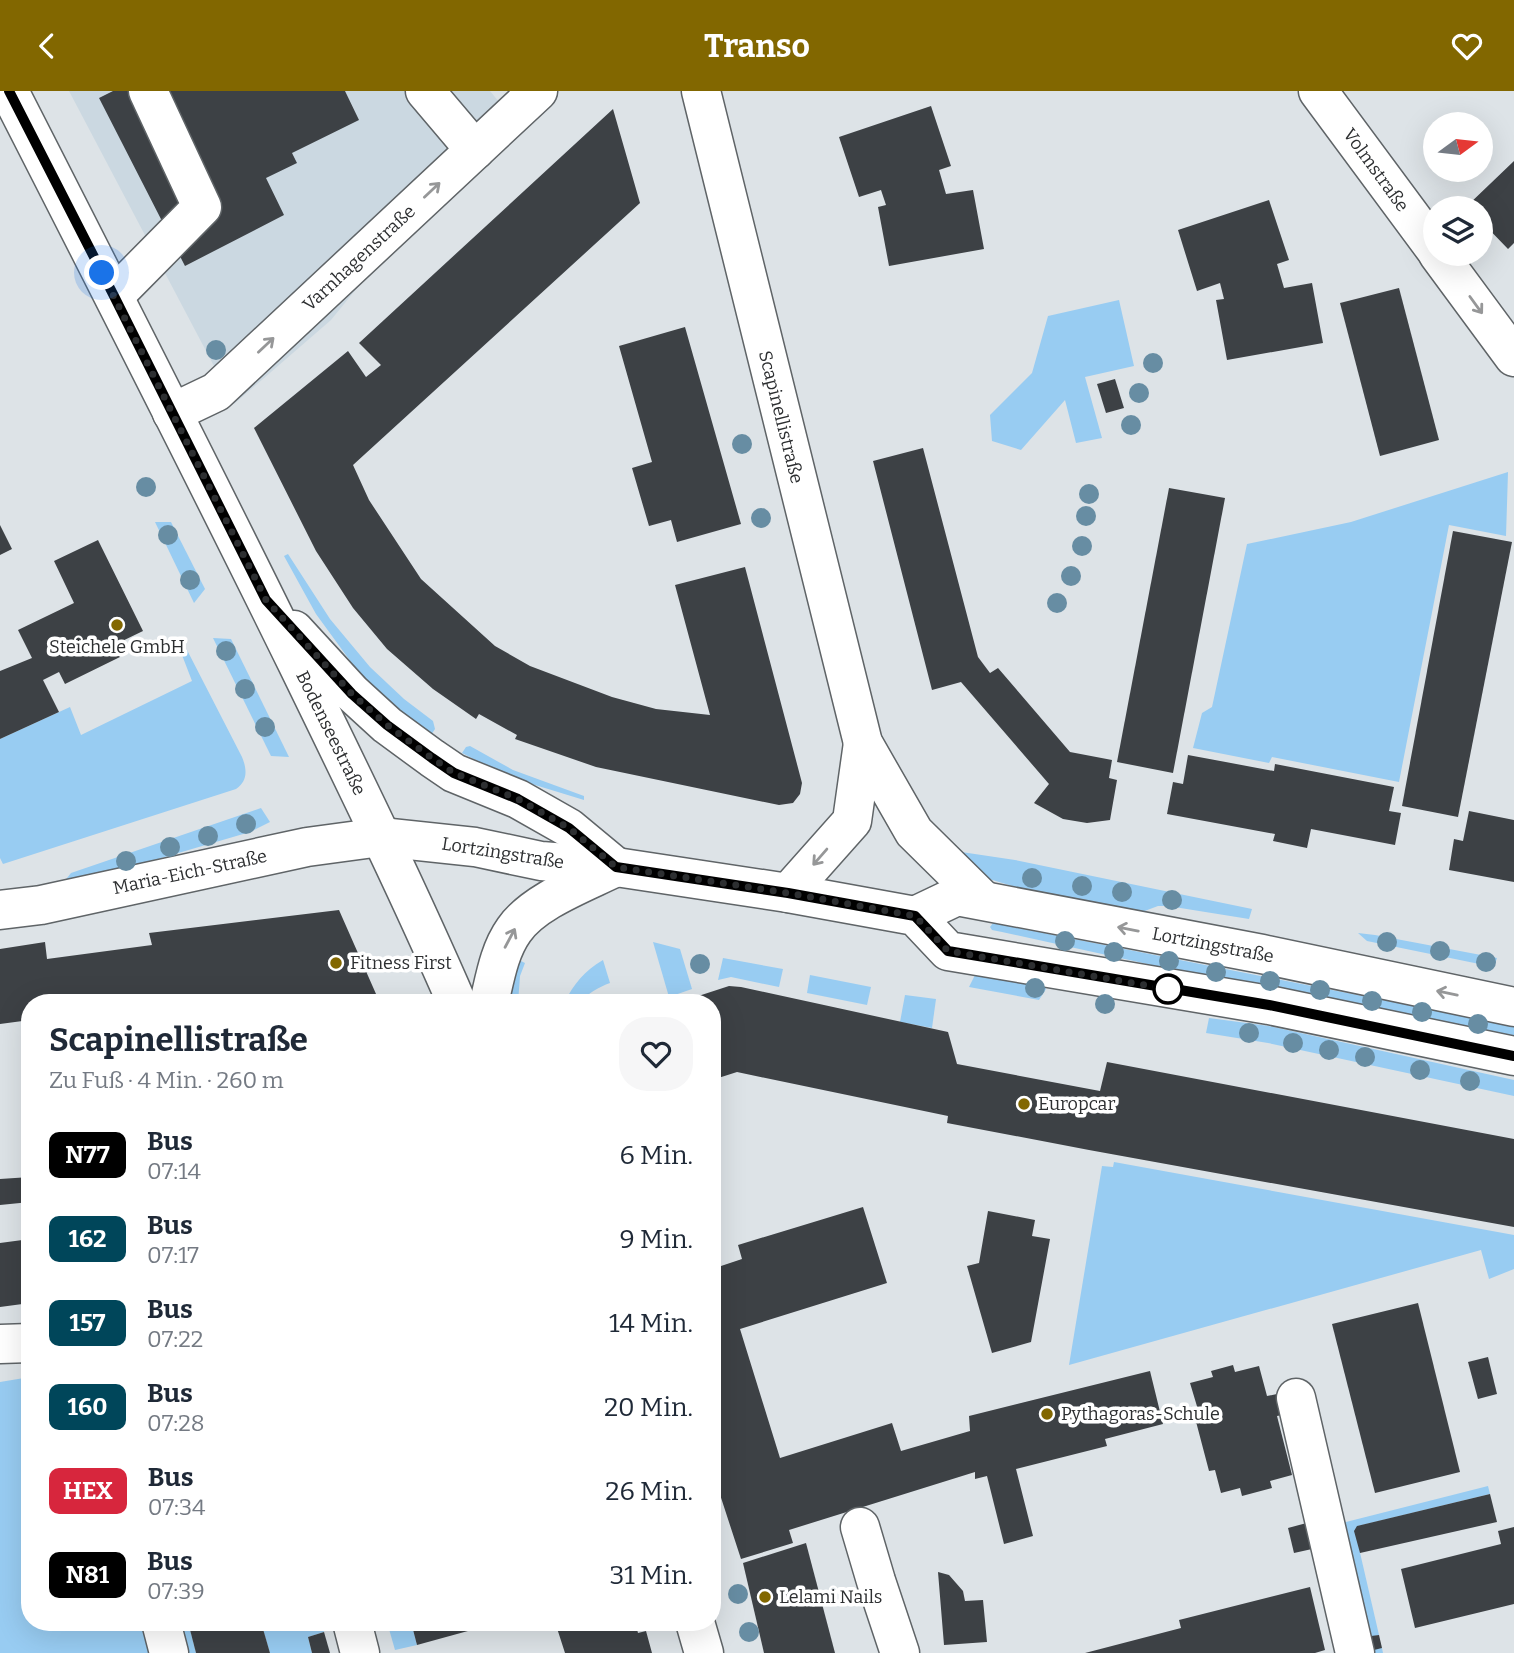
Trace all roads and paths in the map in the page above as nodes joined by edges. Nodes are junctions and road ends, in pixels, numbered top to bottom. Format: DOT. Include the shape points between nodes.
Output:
graph roads {
  1 [pos="9,91"];
  2 [pos="148,91"];
  3 [pos="425,91"];
  4 [pos="538,91"];
  5 [pos="701,91"];
  6 [pos="1318,91"];
  7 [pos="475,151"];
  8 [pos="1423,233"];
  9 [pos="1447,266"];
  10 [pos="114,296"];
  11 [pos="1514,357"];
  12 [pos="172,413"];
  13 [pos="266,600"];
  14 [pos="863,743"];
  15 [pos="381,837"];
  16 [pos="616,867"];
  17 [pos="788,893"];
  18 [pos="983,900"];
  19 [pos="0,910"];
  20 [pos="915,916"];
  21 [pos="453,994"];
  22 [pos="491,994"];
  23 [pos="1514,1007"];
  24 [pos="1514,1056"];
  25 [pos="21,1343"];
  26 [pos="0,1344"];
  27 [pos="1296,1398"];
  28 [pos="860,1527"];
  29 [pos="163,1631"];
  30 [pos="354,1631"];
  31 [pos="698,1631"];
  32 [pos="169,1653"];
  33 [pos="360,1653"];
  34 [pos="704,1653"];
  35 [pos="900,1653"];
  36 [pos="1355,1653"];
  1 -- 10 [label="main road, Bodenseestraße"];
  2 -- 10 [label="main road" via="202,207"];
  3 -- 7 [label="main road"];
  4 -- 7 [label="main road, Varnhagenstraße"];
  5 -- 14 [label="main road, Scapinellistraße"];
  6 -- 8 [label="main road, Volmstraße"];
  12 -- 7 [label="main road, Varnhagenstraße, one-way" via="216,392"];
  9 -- 11 [label="main road, one-way"];
  10 -- 12 [label="main road, Bodenseestraße"];
  12 -- 13 [label="main road, Bodenseestraße"];
  13 -- 15 [label="main road, Bodenseestraße"];
  13 -- 16 [label="main road" via="352,694 387,725 454,773 518,799 569,828"];
  14 -- 17 [label="main road, Scapinellistraße, one-way" via="852,821"];
  14 -- 18 [label="main road, Scapinellistraße" via="914,832"];
  15 -- 16 [label="main road, Lortzingstraße" via="475,846 541,861"];
  15 -- 19 [label="main road, Maria-Eich-Straße" via="307,847"];
  15 -- 21 [label="main road, Bodenseestraße"];
  16 -- 17 [label="main road, Lortzingstraße"];
  22 -- 16 [label="main road, one-way" via="514,930 537,907"];
  17 -- 20 [label="main road, Lortzingstraße"];
  18 -- 20 [label="main road, Lortzingstraße" via="957,896"];
  23 -- 18 [label="main road, Lortzingstraße, one-way"];
  20 -- 24 [label="main road" via="948,951 1269,1005"];
  25 -- 26 [label="main road"];
  27 -- 36 [label="main road"];
  28 -- 35 [label="main road"];
  29 -- 32 [label="main road"];
  30 -- 33 [label="main road"];
  31 -- 34 [label="main road"];
}
